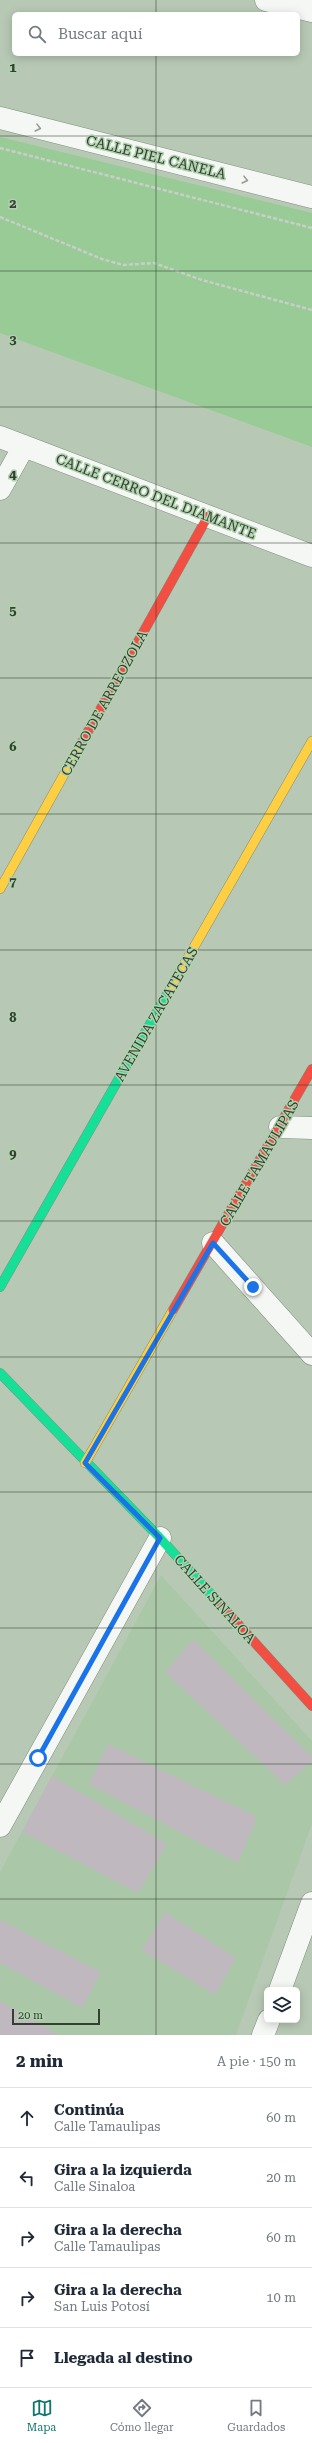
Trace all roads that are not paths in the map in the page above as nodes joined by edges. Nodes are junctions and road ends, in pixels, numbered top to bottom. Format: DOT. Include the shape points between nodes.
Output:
graph roads {
  1 [pos="266,0"];
  2 [pos="312,11"];
  3 [pos="0,118"];
  4 [pos="312,196"];
  5 [pos="0,437"];
  6 [pos="24,446"];
  7 [pos="0,489"];
  8 [pos="208,516"];
  9 [pos="312,556"];
  10 [pos="312,741"];
  11 [pos="0,889"];
  12 [pos="312,1069"];
  13 [pos="280,1127"];
  14 [pos="312,1128"];
  15 [pos="213,1243"];
  16 [pos="0,1287"];
  17 [pos="312,1354"];
  18 [pos="0,1373"];
  19 [pos="85,1463"];
  20 [pos="160,1538"];
  21 [pos="312,1706"];
  22 [pos="0,1826"];
  23 [pos="312,1903"];
  24 [pos="281,1987"];
  25 [pos="268,2023"];
  26 [pos="263,2035"];
  1 -- 2 [label="street"];
  3 -- 4 [label="street, CALLE PIEL CANELA, one-way"];
  5 -- 6 [label="street, CALLE CERRO DEL DIAMANTE"];
  6 -- 7 [label="street"];
  6 -- 8 [label="street, CALLE CERRO DEL DIAMANTE"];
  8 -- 9 [label="street, CALLE CERRO DEL DIAMANTE"];
  8 -- 11 [label="street, CERRO DE ARREOZOLA"];
  10 -- 16 [label="street, AVENIDA ZACATECAS"];
  12 -- 13 [label="street, CALLE TAMAULIPAS"];
  13 -- 14 [label="street"];
  13 -- 15 [label="street, CALLE TAMAULIPAS"];
  15 -- 17 [label="street"];
  15 -- 19 [label="street, CALLE TAMAULIPAS"];
  18 -- 19 [label="street, CALLE SINALOA"];
  19 -- 20 [label="street, CALLE SINALOA"];
  20 -- 21 [label="street, CALLE SINALOA"];
  20 -- 22 [label="street"];
  23 -- 24 [label="street"];
  25 -- 26 [label="street"];
}
